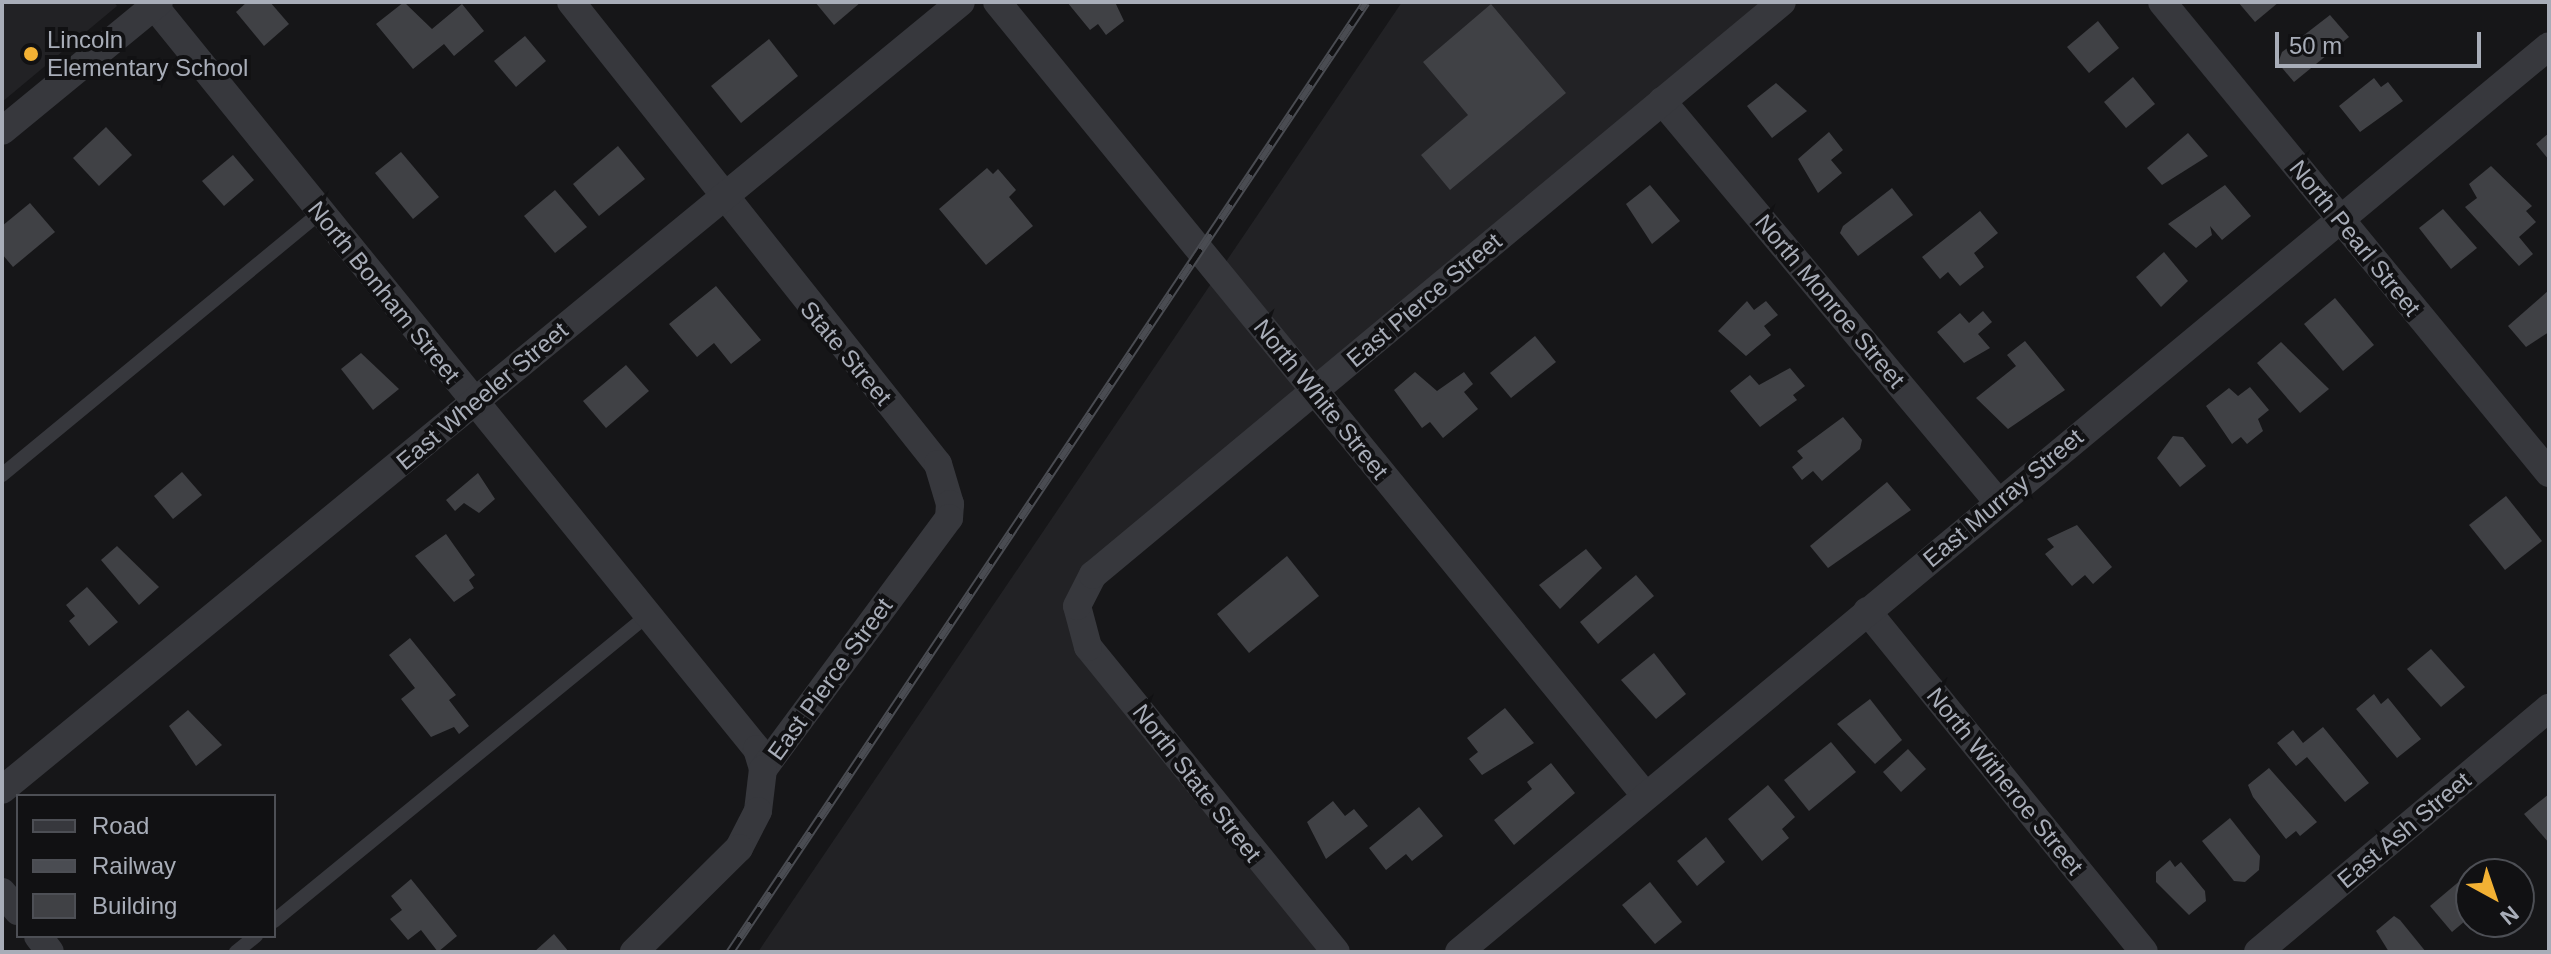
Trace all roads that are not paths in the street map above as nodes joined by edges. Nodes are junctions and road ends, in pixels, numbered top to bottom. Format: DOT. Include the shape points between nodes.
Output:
graph roads {
  1 [pos="571,2"];
  2 [pos="961,2"];
  3 [pos="997,2"];
  4 [pos="1782,2"];
  5 [pos="2162,2"];
  6 [pos="155,3"];
  7 [pos="2544,59"];
  8 [pos="1662,101"];
  9 [pos="2,131"];
  10 [pos="726,194"];
  11 [pos="320,213"];
  12 [pos="2339,219"];
  13 [pos="1314,392"];
  14 [pos="474,403"];
  15 [pos="2549,473"];
  16 [pos="2,475"];
  17 [pos="1998,502"];
  18 [pos="949,518"];
  19 [pos="1077,606"];
  20 [pos="1867,611"];
  21 [pos="648,615"];
  22 [pos="2549,708"];
  23 [pos="763,769"];
  24 [pos="2,790"];
  25 [pos="1645,795"];
  26 [pos="2,892"];
  27 [pos="16,909"];
  28 [pos="276,919"];
  29 [pos="254,938"];
  30 [pos="236,952"];
  31 [pos="634,952"];
  32 [pos="1336,952"];
  33 [pos="1459,952"];
  34 [pos="2144,952"];
  35 [pos="2258,952"];
  1 -- 10 [label="street"];
  2 -- 10 [label="street, East Wheeler Street"];
  3 -- 13 [label="street, North White Street"];
  4 -- 8 [label="street, East Pierce Street"];
  5 -- 12 [label="street, North Pearl Street"];
  6 -- 9 [label="street"];
  6 -- 11 [label="street, North Bonham Street"];
  7 -- 12 [label="street, East Murray Street"];
  8 -- 13 [label="street, East Pierce Street"];
  8 -- 17 [label="street, North Monroe Street"];
  10 -- 14 [label="street, East Wheeler Street"];
  10 -- 18 [label="street, State Street" via="801,299 938,464"];
  11 -- 14 [label="street, North Bonham Street"];
  11 -- 16 [label="lane"];
  12 -- 15 [label="street, North Pearl Street"];
  12 -- 17 [label="street, East Murray Street"];
  13 -- 19 [label="street, East Pierce Street" via="1093,575"];
  13 -- 25 [label="street, North White Street"];
  14 -- 21 [label="street, North Bonham Street"];
  14 -- 24 [label="street, East Wheeler Street"];
  17 -- 20 [label="street, East Murray Street"];
  18 -- 23 [label="street, East Pierce Street"];
  19 -- 32 [label="street, North State Street" via="1088,647"];
  20 -- 25 [label="street, East Murray Street"];
  20 -- 34 [label="street, North Witheroe Street"];
  21 -- 23 [label="street, North Bonham Street" via="757,749"];
  21 -- 28 [label="lane"];
  22 -- 35 [label="street, East Ash Street"];
  23 -- 31 [label="street, East Pierce Street" via="758,811 739,848"];
  25 -- 33 [label="street, East Murray Street"];
  26 -- 27 [label="street"];
  29 -- 30 [label="lane"];
}
